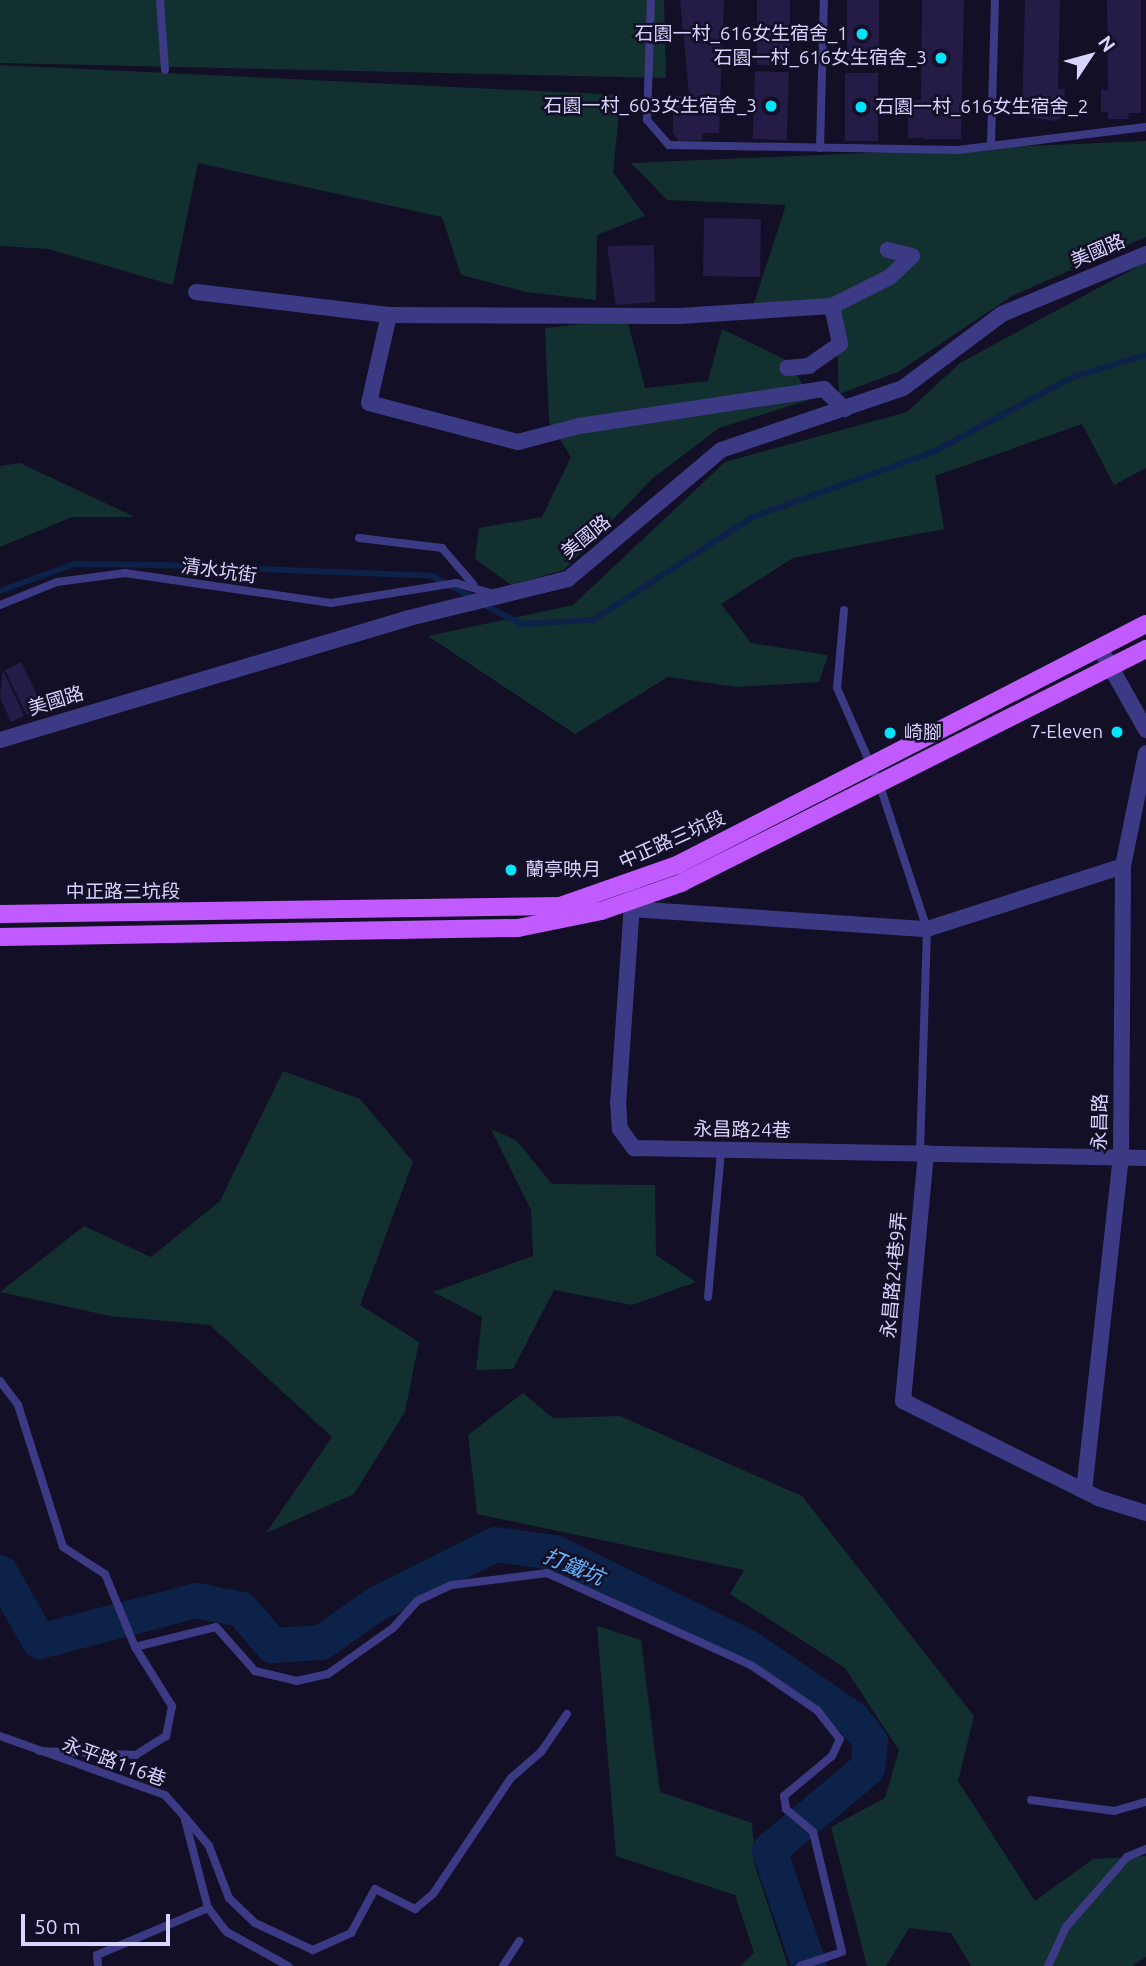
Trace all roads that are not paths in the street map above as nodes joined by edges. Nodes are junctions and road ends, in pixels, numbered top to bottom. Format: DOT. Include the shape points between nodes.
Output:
graph roads {
  1 [pos="160,0"];
  2 [pos="651,0"];
  3 [pos="824,0"];
  4 [pos="995,0"];
  5 [pos="165,70"];
  6 [pos="1146,127"];
  7 [pos="991,144"];
  8 [pos="820,148"];
  9 [pos="888,250"];
  10 [pos="1146,254"];
  11 [pos="196,292"];
  12 [pos="832,306"];
  13 [pos="389,315"];
  14 [pos="787,368"];
  15 [pos="845,409"];
  16 [pos="359,538"];
  17 [pos="473,584"];
  18 [pos="494,597"];
  19 [pos="0,604"];
  20 [pos="844,610"];
  21 [pos="1146,624"];
  22 [pos="1146,649"];
  23 [pos="1101,650"];
  24 [pos="1113,669"];
  25 [pos="1146,730"];
  26 [pos="0,740"];
  27 [pos="1146,753"];
  28 [pos="869,765"];
  29 [pos="880,786"];
  30 [pos="1123,866"];
  31 [pos="634,881"];
  32 [pos="631,904"];
  33 [pos="0,914"];
  34 [pos="927,929"];
  35 [pos="0,937"];
  36 [pos="721,1151"];
  37 [pos="923,1153"];
  38 [pos="1121,1157"];
  39 [pos="1146,1158"];
  40 [pos="708,1297"];
  41 [pos="0,1381"];
  42 [pos="1084,1491"];
  43 [pos="1146,1513"];
  44 [pos="135,1647"];
  45 [pos="567,1714"];
  46 [pos="0,1736"];
  47 [pos="39,1751"];
  48 [pos="1031,1800"];
  49 [pos="1146,1802"];
  50 [pos="184,1816"];
  51 [pos="1146,1849"];
  52 [pos="208,1908"];
  53 [pos="519,1941"];
  54 [pos="98,1966"];
  55 [pos="288,1966"];
  56 [pos="503,1966"];
  57 [pos="800,1966"];
  58 [pos="1048,1966"];
  1 -- 5 [label="lane"];
  2 -- 8 [label="lane" via="647,120 669,145"];
  3 -- 8 [label="lane"];
  4 -- 7 [label="lane"];
  6 -- 7 [label="lane"];
  7 -- 8 [label="lane"];
  9 -- 12 [label="street" via="912,256 890,277"];
  10 -- 15 [label="street, 美國路" via="1002,314 903,388"];
  11 -- 13 [label="street"];
  12 -- 13 [label="street" via="680,316"];
  12 -- 14 [label="street" via="840,344 809,366"];
  13 -- 15 [label="street" via="369,403 518,442 579,426 824,389"];
  15 -- 18 [label="street, 美國路" via="721,450 568,579"];
  16 -- 17 [label="lane" via="442,548"];
  17 -- 18 [label="lane"];
  17 -- 19 [label="lane, 清水坑街" via="331,603 125,573 57,582"];
  18 -- 26 [label="street, 美國路"];
  20 -- 28 [label="lane" via="837,688"];
  21 -- 23 [label="main road, 中正路三坑段"];
  22 -- 24 [label="main road, 中正路三坑段"];
  23 -- 24 [label="street"];
  23 -- 28 [label="main road, 中正路三坑段"];
  24 -- 25 [label="street"];
  24 -- 29 [label="main road, 中正路三坑段"];
  27 -- 30 [label="street, 永昌路"];
  28 -- 29 [label="lane"];
  28 -- 31 [label="main road, 中正路三坑段"];
  29 -- 32 [label="main road, 中正路三坑段"];
  29 -- 34 [label="lane"];
  30 -- 34 [label="street"];
  30 -- 38 [label="street, 永昌路"];
  31 -- 32 [label="street, 永昌路24巷"];
  31 -- 33 [label="main road, 中正路三坑段" via="560,906"];
  32 -- 34 [label="street"];
  32 -- 35 [label="main road, 中正路三坑段" via="518,928"];
  32 -- 36 [label="street, 永昌路24巷" via="620,1129 634,1148"];
  34 -- 37 [label="lane"];
  36 -- 37 [label="street, 永昌路24巷"];
  36 -- 40 [label="lane"];
  37 -- 38 [label="street, 永昌路24巷"];
  37 -- 42 [label="street, 永昌路24巷9弄" via="903,1401"];
  38 -- 39 [label="street, 永昌路24巷"];
  38 -- 42 [label="street, 永昌路"];
  41 -- 44 [label="lane" via="18,1405 63,1547 105,1574"];
  42 -- 43 [label="street"];
  44 -- 47 [label="lane" via="172,1706 166,1736 136,1755"];
  44 -- 57 [label="lane" via="216,1627 255,1671 297,1681 328,1674 393,1629 417,1601 452,1585 547,1573 751,1665 817,1710 840,1740 832,1756 784,1796 786,1809 813,1832 842,1952"];
  45 -- 50 [label="lane, 永平路116巷" via="541,1752 511,1778 433,1894 415,1909 375,1889 351,1933 313,1950 255,1923 229,1898 209,1846"];
  46 -- 47 [label="lane, 永平路116巷"];
  47 -- 50 [label="lane, 永平路116巷" via="165,1795"];
  48 -- 49 [label="lane" via="1114,1811"];
  50 -- 52 [label="lane"];
  51 -- 58 [label="lane" via="1127,1857 1066,1927"];
  52 -- 54 [label="lane" via="97,1955"];
  52 -- 55 [label="lane" via="227,1932"];
  53 -- 56 [label="lane"];
}
